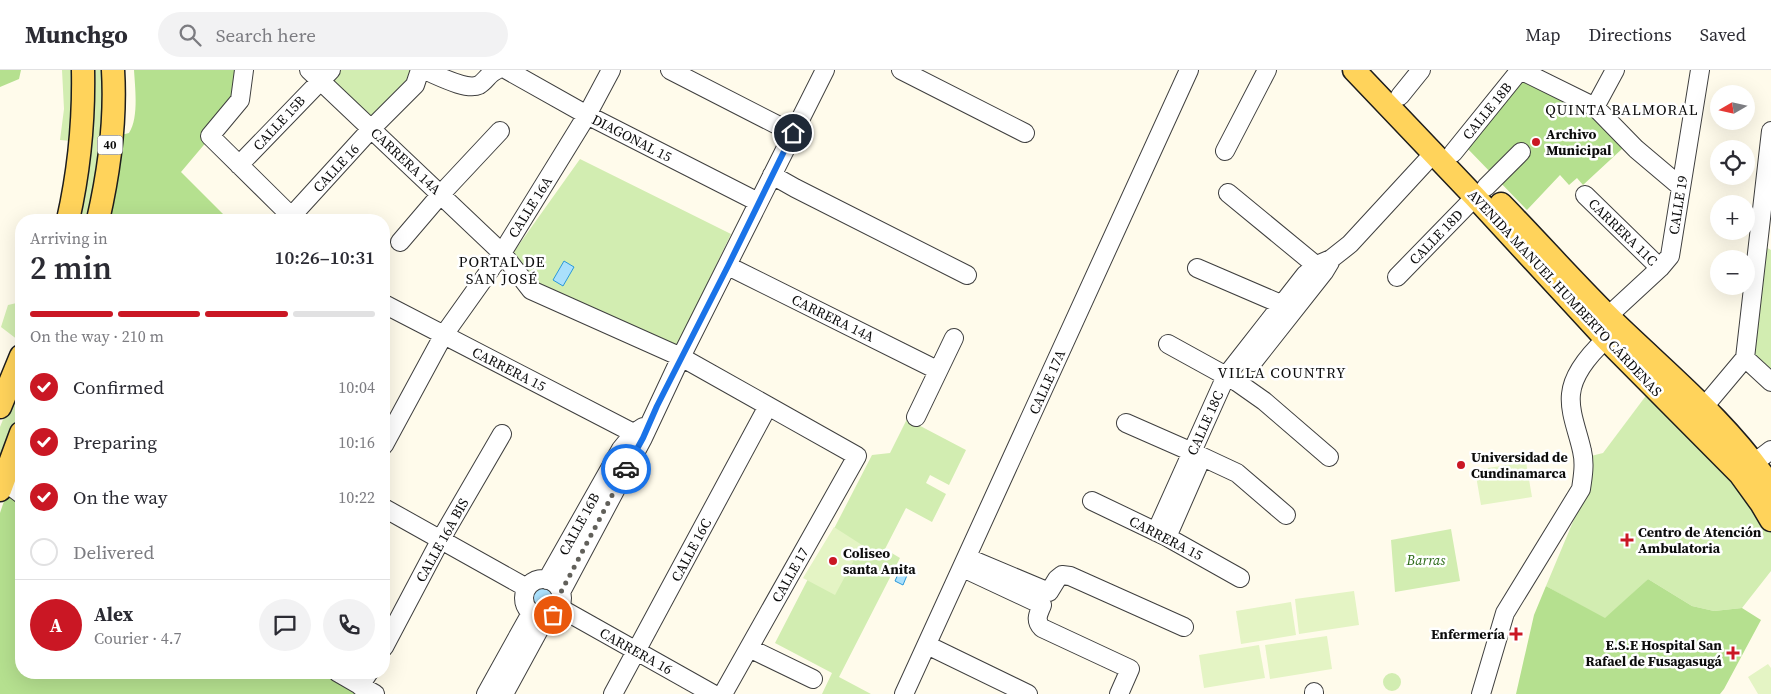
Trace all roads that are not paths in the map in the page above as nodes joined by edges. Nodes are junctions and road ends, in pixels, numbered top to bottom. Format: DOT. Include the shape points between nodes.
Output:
graph roads {
  1 [pos="83,70"];
  2 [pos="113,70"];
  3 [pos="244,70"];
  4 [pos="422,70"];
  5 [pos="497,70"];
  6 [pos="507,70"];
  7 [pos="611,70"];
  8 [pos="670,70"];
  9 [pos="825,70"];
  10 [pos="901,70"];
  11 [pos="1189,70"];
  12 [pos="1267,70"];
  13 [pos="1354,70"];
  14 [pos="1376,70"];
  15 [pos="1421,70"];
  16 [pos="1520,70"];
  17 [pos="1615,70"];
  18 [pos="1700,70"];
  19 [pos="320,73"];
  20 [pos="1400,96"];
  21 [pos="1595,107"];
  22 [pos="587,115"];
  23 [pos="371,129"];
  24 [pos="500,131"];
  25 [pos="793,133"];
  26 [pos="1025,133"];
  27 [pos="1771,139"];
  28 [pos="1225,151"];
  29 [pos="1521,152"];
  30 [pos="1443,154"];
  31 [pos="239,166"];
  32 [pos="772,175"];
  33 [pos="1681,188"];
  34 [pos="1480,192"];
  35 [pos="1228,193"];
  36 [pos="441,194"];
  37 [pos="1585,195"];
  38 [pos="758,202"];
  39 [pos="69,214"];
  40 [pos="99,214"];
  41 [pos="285,214"];
  42 [pos="293,214"];
  43 [pos="1765,241"];
  44 [pos="400,242"];
  45 [pos="502,253"];
  46 [pos="728,266"];
  47 [pos="1324,266"];
  48 [pos="1197,268"];
  49 [pos="1660,268"];
  50 [pos="967,275"];
  51 [pos="1397,277"];
  52 [pos="390,307"];
  53 [pos="1288,307"];
  54 [pos="1608,316"];
  55 [pos="443,336"];
  56 [pos="954,338"];
  57 [pos="1606,339"];
  58 [pos="1168,344"];
  59 [pos="682,356"];
  60 [pos="1745,358"];
  61 [pos="937,370"];
  62 [pos="15,371"];
  63 [pos="1232,379"];
  64 [pos="1771,382"];
  65 [pos="768,406"];
  66 [pos="0,407"];
  67 [pos="1703,408"];
  68 [pos="916,417"];
  69 [pos="1126,423"];
  70 [pos="642,431"];
  71 [pos="390,434"];
  72 [pos="502,434"];
  73 [pos="1197,454"];
  74 [pos="857,456"];
  75 [pos="1329,457"];
  76 [pos="15,459"];
  77 [pos="1760,471"];
  78 [pos="8,489"];
  79 [pos="1092,501"];
  80 [pos="390,511"];
  81 [pos="1286,514"];
  82 [pos="1771,520"];
  83 [pos="1161,534"];
  84 [pos="441,540"];
  85 [pos="965,563"];
  86 [pos="1240,578"];
  87 [pos="547,580"];
  88 [pos="527,588"];
  89 [pos="550,608"];
  90 [pos="1184,627"];
  91 [pos="390,636"];
  92 [pos="927,645"];
  93 [pos="749,648"];
  94 [pos="636,652"];
  95 [pos="355,679"];
  96 [pos="813,679"];
  97 [pos="368,684"];
  98 [pos="486,694"];
  99 [pos="504,694"];
  100 [pos="613,694"];
  101 [pos="713,694"];
  102 [pos="723,694"];
  103 [pos="904,694"];
  104 [pos="1028,694"];
  105 [pos="1119,694"];
  106 [pos="1481,694"];
  1 -- 39 [label="main road, 40" via="81,143"];
  2 -- 40 [label="main road, 40" via="110,143"];
  3 -- 31 [label="street" via="240,100 210,136"];
  4 -- 5 [label="street" via="472,87 481,84"];
  4 -- 23 [label="street, CALLE 16" via="415,85"];
  6 -- 22 [label="street, DIAGONAL 15"];
  7 -- 22 [label="street, CALLE 16A"];
  8 -- 25 [label="street"];
  9 -- 25 [label="street, CALLE 16B"];
  10 -- 26 [label="street"];
  11 -- 85 [label="street, CALLE 17A"];
  12 -- 28 [label="street"];
  13 -- 30 [label="main road, AVENIDA MANUEL HUMBERTO CÁRDENAS"];
  14 -- 20 [label="main road, AVENIDA MANUEL HUMBERTO CÁRDENAS"];
  15 -- 20 [label="street"];
  16 -- 21 [label="street"];
  16 -- 30 [label="street, CALLE 18B"];
  17 -- 21 [label="street"];
  18 -- 33 [label="street, CALLE 19"];
  19 -- 23 [label="street, CARRERA 14A"];
  19 -- 31 [label="street, CALLE 15B"];
  20 -- 30 [label="main road, AVENIDA MANUEL HUMBERTO CÁRDENAS"];
  21 -- 33 [label="street"];
  22 -- 38 [label="street, DIAGONAL 15"];
  22 -- 45 [label="street, CALLE 16A"];
  23 -- 36 [label="street, CARRERA 14A"];
  23 -- 42 [label="street, CALLE 16"];
  24 -- 36 [label="street"];
  25 -- 32 [label="street, CALLE 16B"];
  27 -- 43 [label="street"];
  29 -- 34 [label="street, CALLE 18D"];
  30 -- 34 [label="main road, AVENIDA MANUEL HUMBERTO CÁRDENAS"];
  30 -- 47 [label="street, CALLE 18C"];
  31 -- 41 [label="street"];
  32 -- 38 [label="street, CALLE 16B"];
  32 -- 50 [label="street"];
  33 -- 49 [label="street, CALLE 19" via="1670,256"];
  34 -- 51 [label="street, CALLE 18D"];
  34 -- 54 [label="main road, AVENIDA MANUEL HUMBERTO CÁRDENAS"];
  34 -- 57 [label="main road, AVENIDA MANUEL HUMBERTO CÁRDENAS"];
  35 -- 47 [label="street"];
  36 -- 44 [label="street"];
  36 -- 45 [label="street, CARRERA 14A"];
  37 -- 49 [label="street, CARRERA 11C"];
  38 -- 46 [label="street, CALLE 16B"];
  43 -- 60 [label="street"];
  45 -- 55 [label="street, CALLE 16A"];
  45 -- 59 [label="street, CARRERA 14A" via="531,290"];
  46 -- 59 [label="street, CALLE 16B"];
  46 -- 61 [label="street, CARRERA 14A"];
  47 -- 53 [label="street, CALLE 18C" via="1305,275"];
  48 -- 53 [label="street"];
  49 -- 54 [label="street, CALLE 19"];
  52 -- 55 [label="street, CARRERA 15"];
  53 -- 63 [label="street, CALLE 18C"];
  54 -- 67 [label="main road, AVENIDA MANUEL HUMBERTO CÁRDENAS"];
  55 -- 70 [label="street, CARRERA 15"];
  55 -- 71 [label="street, CALLE 16A"];
  56 -- 61 [label="street"];
  57 -- 77 [label="main road, AVENIDA MANUEL HUMBERTO CÁRDENAS"];
  57 -- 106 [label="street" via="1575,377 1571,394 1583,453 1581,489 1505,613"];
  58 -- 63 [label="street"];
  59 -- 65 [label="street, CARRERA 14A"];
  59 -- 70 [label="street, CALLE 16B"];
  60 -- 64 [label="street"];
  60 -- 67 [label="street"];
  61 -- 68 [label="street"];
  62 -- 66 [label="main road"];
  63 -- 73 [label="street, CALLE 18C"];
  63 -- 75 [label="street" via="1264,401"];
  65 -- 74 [label="street, CARRERA 14A"];
  65 -- 94 [label="street, CALLE 16C"];
  67 -- 77 [label="main road, AVENIDA MANUEL HUMBERTO CÁRDENAS"];
  69 -- 73 [label="street"];
  70 -- 87 [label="street, CALLE 16B" via="621,449"];
  70 -- 89 [label="street, CALLE 16B"];
  72 -- 84 [label="street, CALLE 16A BIS"];
  73 -- 81 [label="street" via="1237,473"];
  73 -- 83 [label="street, CALLE 18C"];
  74 -- 93 [label="street, CALLE 17"];
  76 -- 78 [label="main road"];
  77 -- 82 [label="main road, AVENIDA MANUEL HUMBERTO CÁRDENAS"];
  79 -- 83 [label="street, CARRERA 15"];
  80 -- 84 [label="street"];
  83 -- 86 [label="street, CARRERA 15"];
  84 -- 88 [label="street"];
  84 -- 91 [label="street, CALLE 16A BIS"];
  85 -- 90 [label="street" via="1048,592 1057,579 1070,576"];
  85 -- 92 [label="street, CALLE 17A"];
  85 -- 105 [label="street" via="1042,605 1037,617 1042,628 1130,669"];
  87 -- 88 [label="street" via="537,580"];
  87 -- 89 [label="street, CARRERA 16" via="556,584"];
  88 -- 89 [label="street" via="524,601"];
  89 -- 94 [label="street, CARRERA 16"];
  89 -- 98 [label="street, CALLE 16B"];
  89 -- 99 [label="street, CALLE 16B"];
  92 -- 103 [label="street, CALLE 17A"];
  92 -- 104 [label="street"];
  93 -- 96 [label="street"];
  93 -- 102 [label="street, CALLE 17"];
  94 -- 100 [label="street, CALLE 16C"];
  94 -- 101 [label="street, CARRERA 16"];
  95 -- 97 [label="street"];
}
